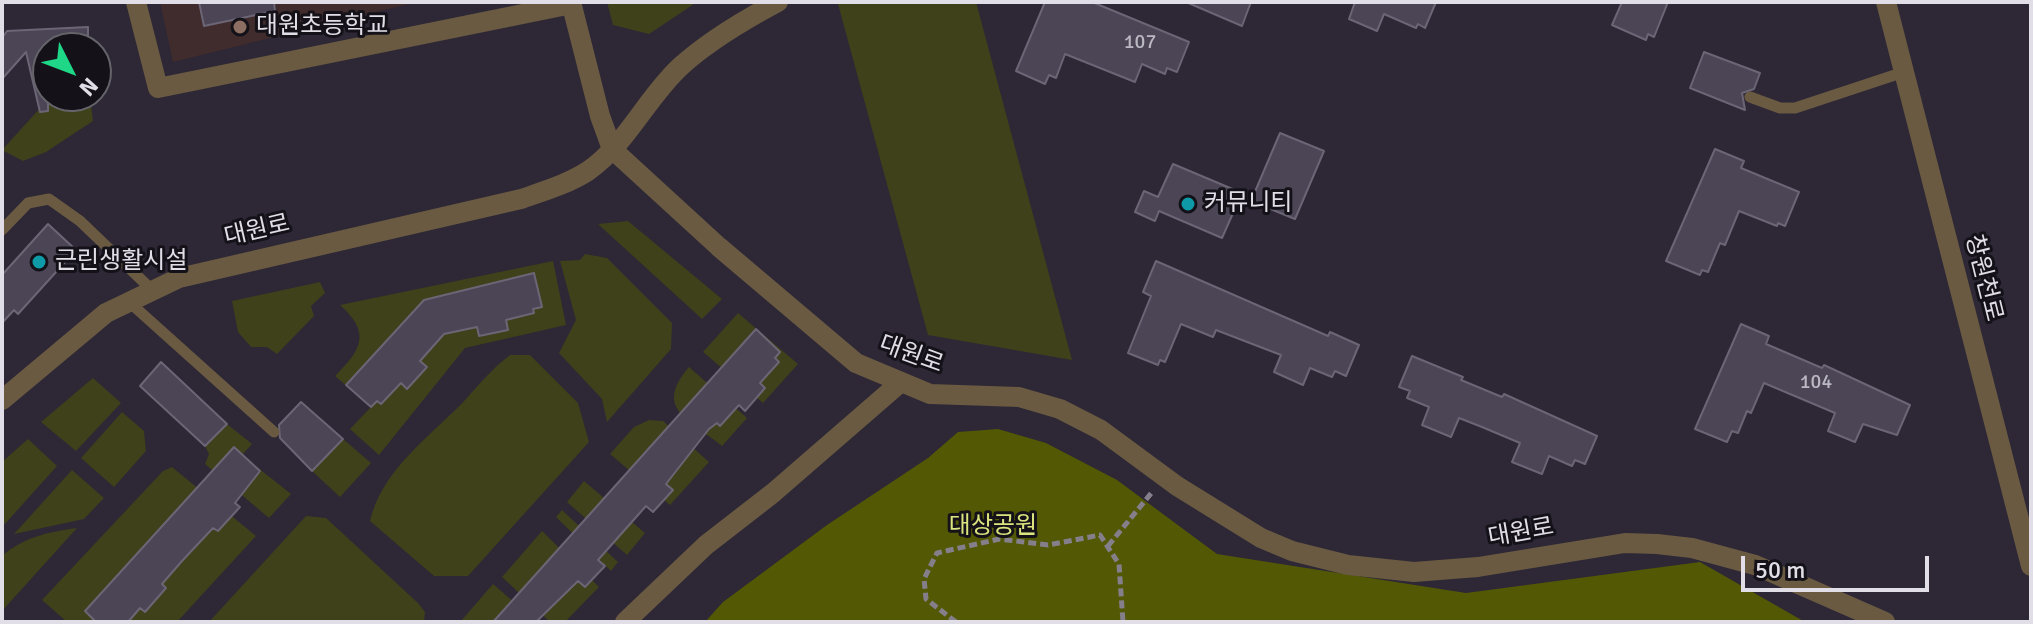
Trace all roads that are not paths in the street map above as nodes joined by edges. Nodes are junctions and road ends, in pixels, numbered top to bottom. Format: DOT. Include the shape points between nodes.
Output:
graph roads {
  1 [pos="136,2"];
  2 [pos="778,2"];
  3 [pos="1886,2"];
  4 [pos="571,3"];
  5 [pos="1904,72"];
  6 [pos="1750,97"];
  7 [pos="612,149"];
  8 [pos="2,230"];
  9 [pos="151,289"];
  10 [pos="128,301"];
  11 [pos="901,382"];
  12 [pos="2,400"];
  13 [pos="274,432"];
  14 [pos="2031,566"];
  15 [pos="625,622"];
  16 [pos="1885,622"];
  1 -- 4 [label="street" via="158,88"];
  2 -- 7 [label="street" via="680,67"];
  3 -- 5 [label="street, 창원천로"];
  4 -- 7 [label="street"];
  5 -- 6 [label="lane" via="1795,108"];
  5 -- 14 [label="street, 창원천로"];
  7 -- 9 [label="street, 대원로" via="566,184 521,199 239,261"];
  7 -- 11 [label="street, 대원로" via="838,351"];
  8 -- 9 [label="lane" via="28,203 49,199 80,221"];
  9 -- 10 [label="street, 대원로"];
  10 -- 12 [label="street, 대원로" via="81,331"];
  10 -- 13 [label="lane"];
  11 -- 15 [label="street" via="706,545"];
  11 -- 16 [label="street, 대원로" via="930,394 1019,397 1060,409 1101,430 1261,538 1348,565 1414,572 1594,547 1657,544 1755,565"];
}
